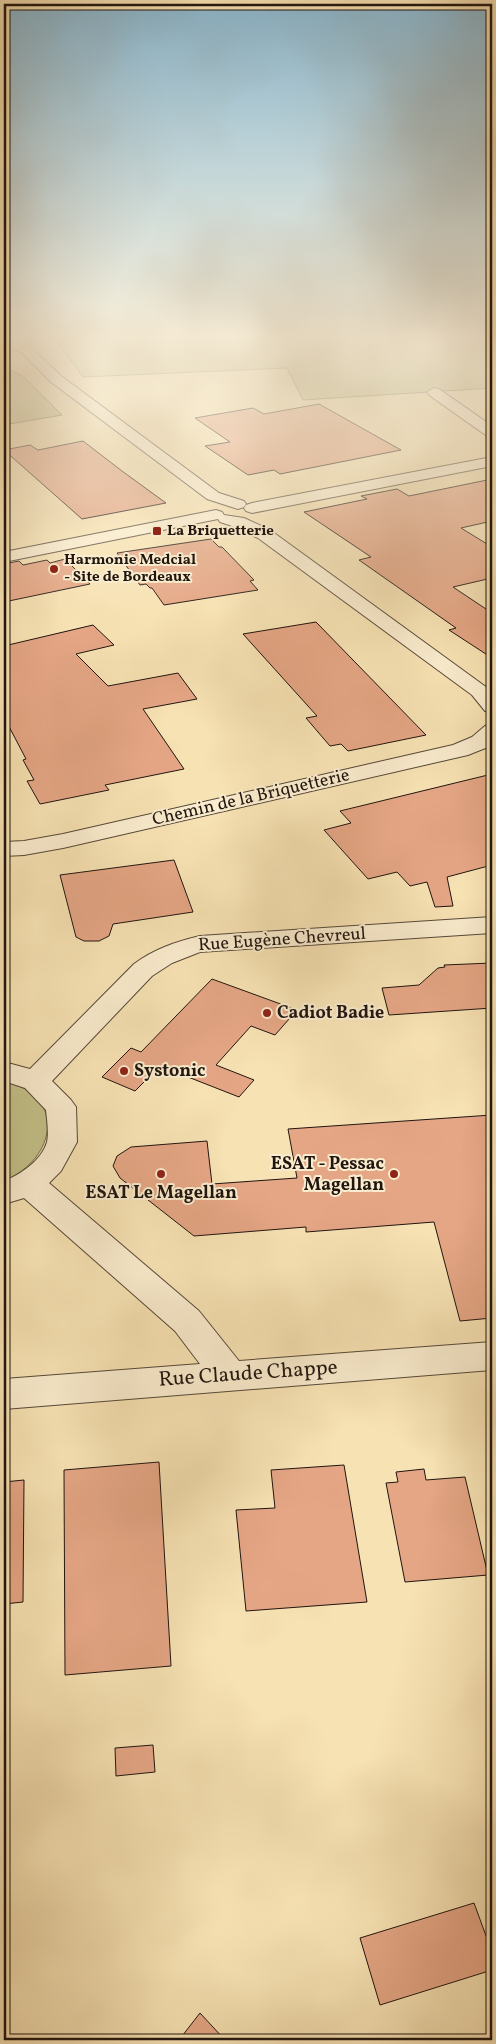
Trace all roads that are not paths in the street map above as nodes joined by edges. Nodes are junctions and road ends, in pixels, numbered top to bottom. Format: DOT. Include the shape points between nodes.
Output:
graph roads {
  1 [pos="122,432"];
  2 [pos="492,461"];
  3 [pos="248,509"];
  4 [pos="218,510"];
  5 [pos="264,534"];
  6 [pos="4,557"];
  7 [pos="492,707"];
  8 [pos="492,730"];
  9 [pos="4,849"];
  10 [pos="492,925"];
  11 [pos="4,1072"];
  12 [pos="35,1081"];
  13 [pos="17,1188"];
  14 [pos="492,1356"];
  15 [pos="230,1375"];
  16 [pos="4,1394"];
  1 -- 4 [label="street"];
  2 -- 3 [label="street"];
  3 -- 4 [label="street" via="226,504"];
  3 -- 5 [label="street"];
  4 -- 5 [label="street"];
  4 -- 6 [label="street"];
  5 -- 7 [label="street" via="479,691"];
  8 -- 9 [label="street, Chemin de la Briquetterie" via="480,742 460,750 63,841"];
  10 -- 12 [label="street, Rue Eugène Chevreul" via="200,944 178,949 159,957 143,970"];
  11 -- 12 [label="street"];
  12 -- 13 [label="street" via="61,1107 62,1142 50,1163"];
  13 -- 15 [label="street" via="187,1321"];
  14 -- 15 [label="street, Rue Claude Chappe"];
  15 -- 16 [label="street, Rue Claude Chappe"];
}
